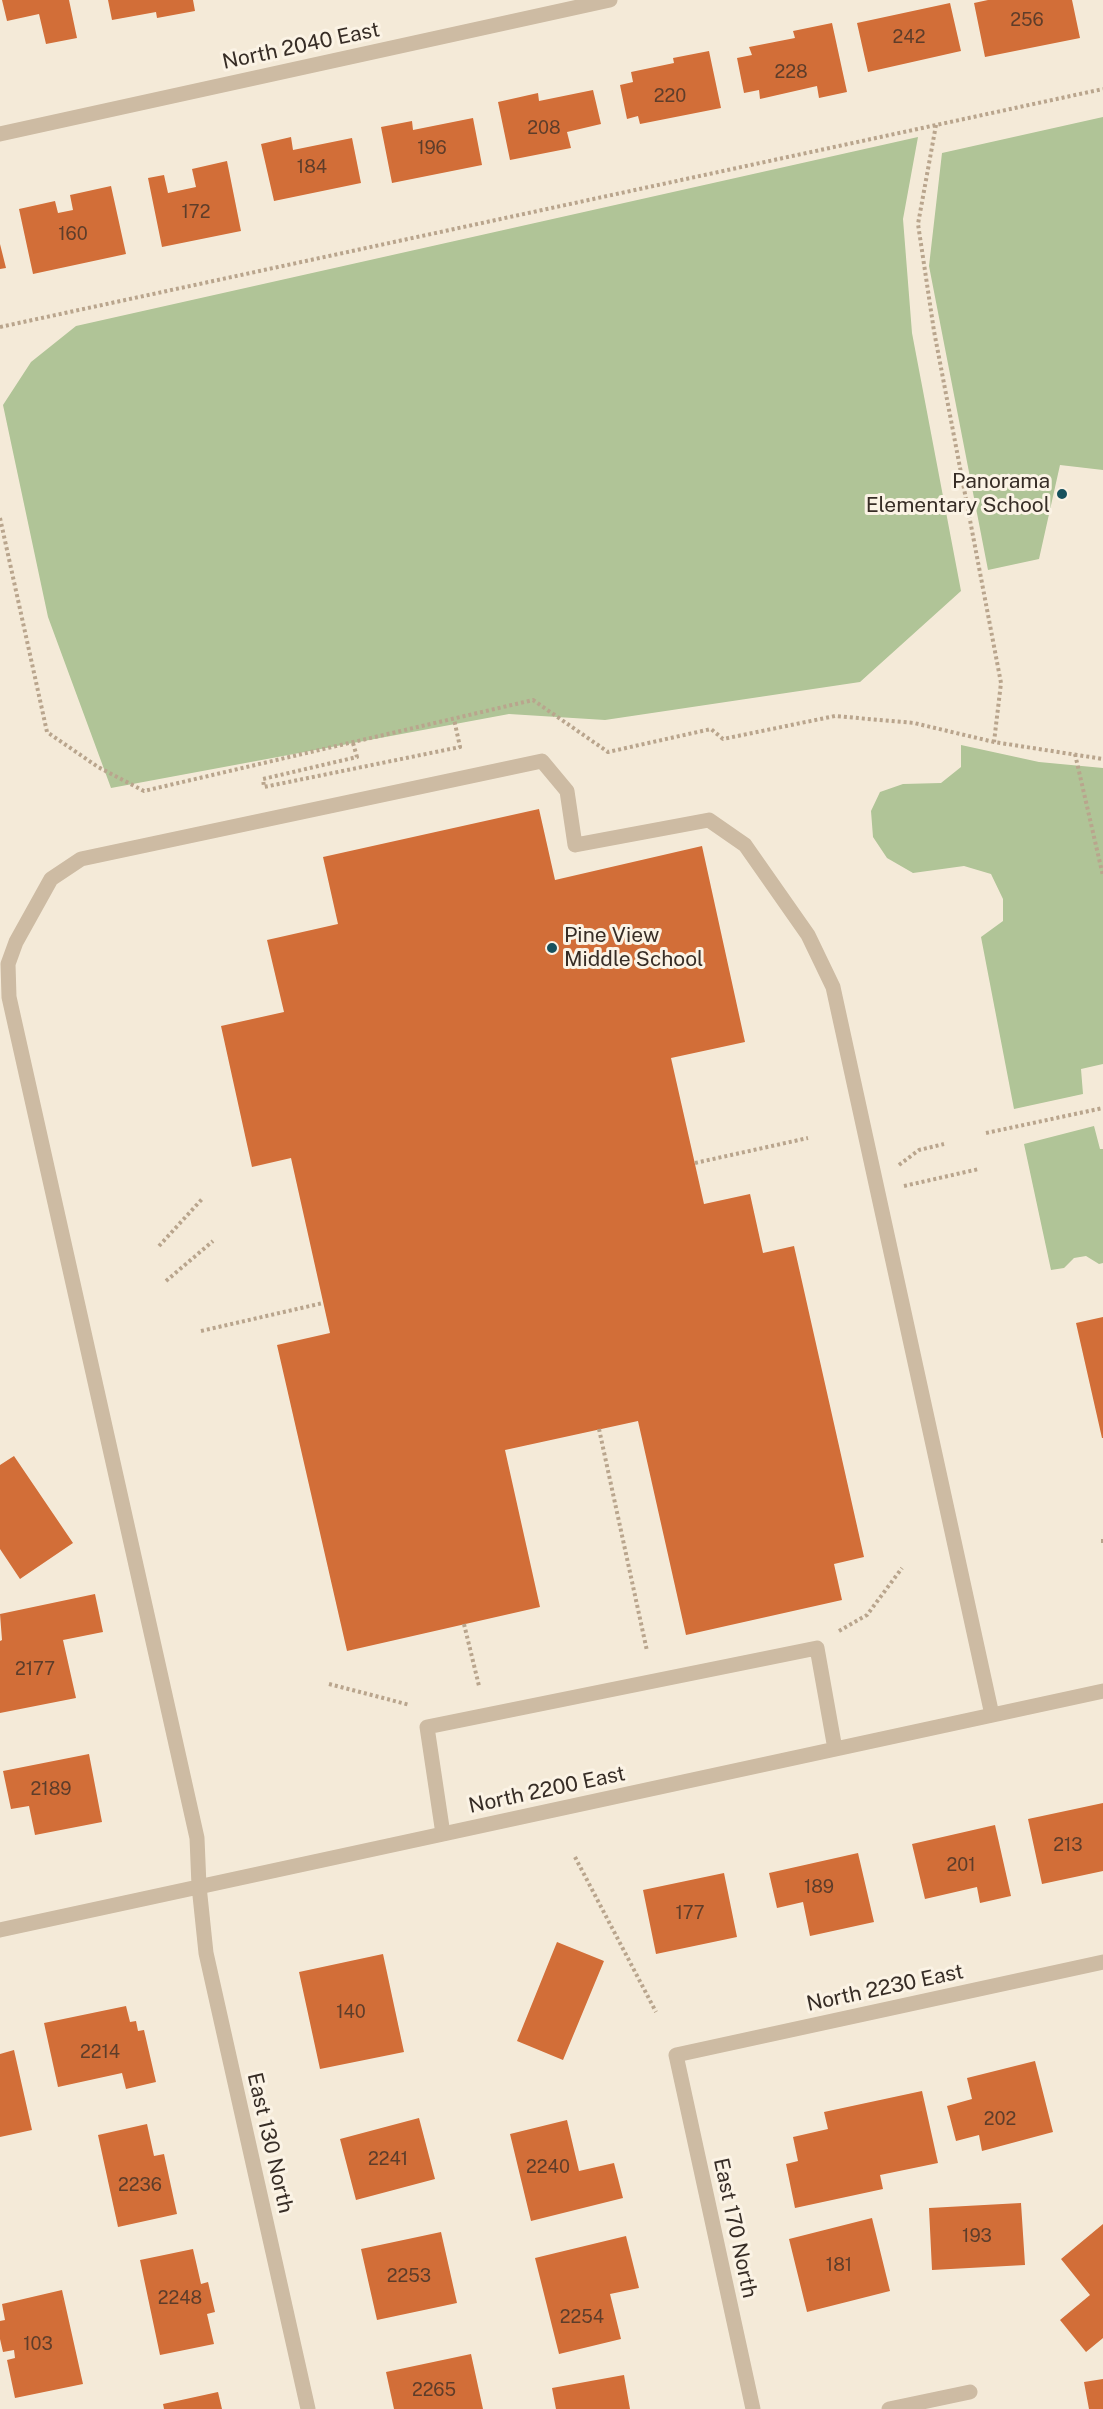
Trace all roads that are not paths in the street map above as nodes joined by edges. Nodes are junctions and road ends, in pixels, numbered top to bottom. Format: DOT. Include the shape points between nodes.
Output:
graph roads {
  1 [pos="610,0"];
  2 [pos="0,134"];
  3 [pos="1103,1691"];
  4 [pos="992,1715"];
  5 [pos="835,1749"];
  6 [pos="443,1834"];
  7 [pos="199,1886"];
  8 [pos="0,1930"];
  9 [pos="1103,1962"];
  10 [pos="676,2055"];
  11 [pos="970,2392"];
  12 [pos="308,2409"];
  13 [pos="753,2409"];
  14 [pos="889,2409"];
  1 -- 2 [label="street, North 2040 East"];
  3 -- 4 [label="street, North 2200 East"];
  4 -- 5 [label="street, North 2200 East"];
  4 -- 7 [label="street, East 130 North" via="833,987 808,935 745,844 709,820 575,845 567,791 542,761 81,859 51,879 16,942 8,964 9,997 197,1838"];
  5 -- 6 [label="street, North 2200 East"];
  5 -- 6 [label="street" via="817,1648 427,1727"];
  6 -- 7 [label="street, North 2200 East"];
  7 -- 8 [label="street, North 2200 East"];
  7 -- 12 [label="street, East 130 North" via="206,1953"];
  9 -- 10 [label="street, North 2230 East"];
  10 -- 13 [label="street, East 170 North"];
  11 -- 14 [label="street"];
}
